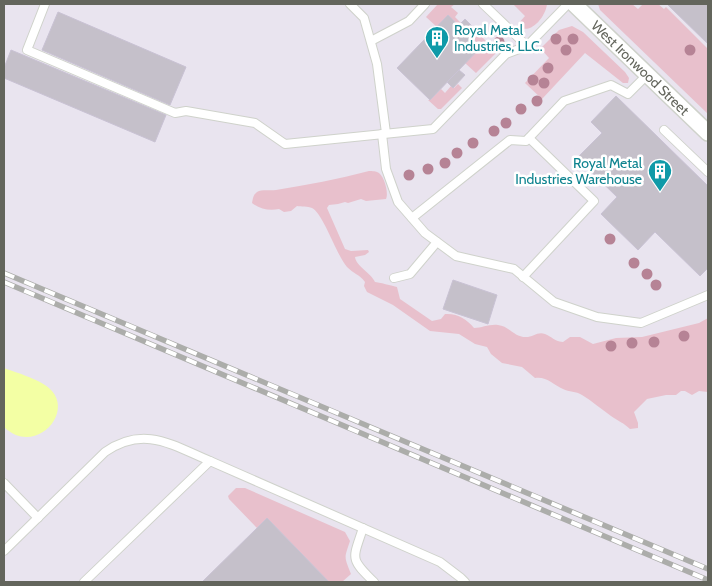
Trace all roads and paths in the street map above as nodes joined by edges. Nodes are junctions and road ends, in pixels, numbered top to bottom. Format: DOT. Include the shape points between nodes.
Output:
graph roads {
  1 [pos="45,4"];
  2 [pos="350,4"];
  3 [pos="425,4"];
  4 [pos="483,4"];
  5 [pos="568,4"];
  6 [pos="574,4"];
  7 [pos="371,41"];
  8 [pos="527,46"];
  9 [pos="648,74"];
  10 [pos="664,130"];
  11 [pos="708,133"];
  12 [pos="384,134"];
  13 [pos="529,138"];
  14 [pos="708,172"];
  15 [pos="412,218"];
  16 [pos="437,242"];
  17 [pos="523,277"];
  18 [pos="394,278"];
  19 [pos="708,295"];
  20 [pos="210,461"];
  21 [pos="4,483"];
  22 [pos="38,518"];
  23 [pos="363,528"];
  24 [pos="4,551"];
  25 [pos="84,582"];
  26 [pos="374,582"];
  27 [pos="465,582"];
  1 -- 12 [label="lane" via="27,50 175,113 186,111 255,123 285,144"];
  2 -- 7 [label="lane" via="364,18"];
  3 -- 7 [label="lane" via="409,21"];
  4 -- 8 [label="lane"];
  5 -- 8 [label="lane"];
  6 -- 9 [label="street, West Ironwood Street"];
  7 -- 12 [label="lane" via="377,64"];
  8 -- 12 [label="lane" via="506,54 433,129"];
  9 -- 11 [label="street, West Ironwood Street"];
  9 -- 13 [label="lane" via="628,94 611,85 564,101"];
  10 -- 14 [label="lane"];
  12 -- 15 [label="lane" via="386,169 398,202"];
  13 -- 15 [label="lane" via="526,141 510,140"];
  13 -- 17 [label="lane" via="594,201"];
  15 -- 16 [label="lane"];
  16 -- 17 [label="lane" via="456,256 514,269"];
  16 -- 18 [label="lane" via="410,274"];
  17 -- 19 [label="lane" via="554,302 597,317 641,323"];
  20 -- 22 [label="lane" via="166,442 137,438 124,441 105,452"];
  20 -- 23 [label="lane"];
  20 -- 25 [label="lane"];
  21 -- 22 [label="lane"];
  22 -- 24 [label="lane"];
  23 -- 26 [label="lane" via="354,556 356,563"];
  23 -- 27 [label="lane" via="440,562"];
}
